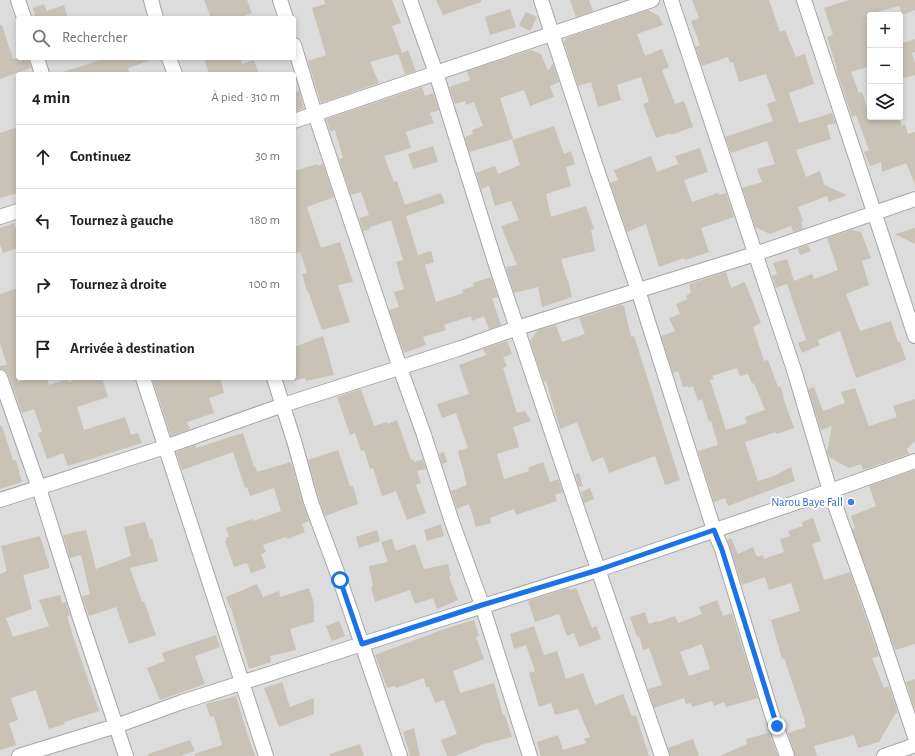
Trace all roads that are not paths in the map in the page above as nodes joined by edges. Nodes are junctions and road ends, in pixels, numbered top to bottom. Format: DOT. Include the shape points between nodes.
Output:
graph roads {
  1 [pos="18,0"];
  2 [pos="151,0"];
  3 [pos="280,0"];
  4 [pos="410,0"];
  5 [pos="541,0"];
  6 [pos="652,0"];
  7 [pos="671,0"];
  8 [pos="804,0"];
  9 [pos="23,16"];
  10 [pos="155,16"];
  11 [pos="285,16"];
  12 [pos="552,34"];
  13 [pos="296,52"];
  14 [pos="38,60"];
  15 [pos="170,60"];
  16 [pos="41,72"];
  17 [pos="174,72"];
  18 [pos="436,73"];
  19 [pos="315,114"];
  20 [pos="296,119"];
  21 [pos="915,199"];
  22 [pos="16,212"];
  23 [pos="874,213"];
  24 [pos="0,217"];
  25 [pos="754,254"];
  26 [pos="638,290"];
  27 [pos="517,328"];
  28 [pos="915,336"];
  29 [pos="400,368"];
  30 [pos="0,377"];
  31 [pos="144,380"];
  32 [pos="275,380"];
  33 [pos="283,405"];
  34 [pos="165,447"];
  35 [pos="915,461"];
  36 [pos="39,488"];
  37 [pos="830,491"];
  38 [pos="0,500"];
  39 [pos="714,530"];
  40 [pos="598,570"];
  41 [pos="482,605"];
  42 [pos="362,644"];
  43 [pos="243,682"];
  44 [pos="116,726"];
  45 [pos="915,737"];
  46 [pos="915,745"];
  47 [pos="19,756"];
  48 [pos="126,756"];
  49 [pos="266,756"];
  50 [pos="400,756"];
  51 [pos="530,756"];
  52 [pos="662,756"];
  53 [pos="787,756"];
  54 [pos="884,756"];
  1 -- 9 [label="street"];
  2 -- 10 [label="street"];
  3 -- 11 [label="street"];
  4 -- 18 [label="street"];
  5 -- 12 [label="street"];
  6 -- 12 [label="street"];
  7 -- 25 [label="street"];
  8 -- 23 [label="street"];
  12 -- 18 [label="street"];
  12 -- 26 [label="street"];
  13 -- 19 [label="street"];
  14 -- 16 [label="street"];
  15 -- 17 [label="street"];
  18 -- 19 [label="street"];
  18 -- 27 [label="street"];
  19 -- 20 [label="street"];
  19 -- 29 [label="street"];
  21 -- 23 [label="street"];
  22 -- 24 [label="street"];
  23 -- 25 [label="street"];
  23 -- 28 [label="street"];
  25 -- 26 [label="street"];
  25 -- 37 [label="street" via="794,370"];
  26 -- 27 [label="street"];
  26 -- 39 [label="street"];
  27 -- 29 [label="street"];
  27 -- 40 [label="street"];
  29 -- 33 [label="street"];
  29 -- 41 [label="street"];
  30 -- 36 [label="street"];
  31 -- 34 [label="street"];
  32 -- 33 [label="street"];
  33 -- 34 [label="street"];
  33 -- 42 [label="street" via="311,502"];
  34 -- 36 [label="street"];
  34 -- 43 [label="street"];
  35 -- 37 [label="street"];
  36 -- 38 [label="street"];
  36 -- 44 [label="street"];
  37 -- 39 [label="street"];
  37 -- 45 [label="street"];
  39 -- 40 [label="street"];
  39 -- 53 [label="street"];
  40 -- 41 [label="street"];
  40 -- 52 [label="street"];
  41 -- 42 [label="street"];
  41 -- 51 [label="street"];
  42 -- 43 [label="street"];
  42 -- 50 [label="street"];
  43 -- 44 [label="street"];
  43 -- 49 [label="street"];
  44 -- 47 [label="street"];
  44 -- 48 [label="street"];
  46 -- 54 [label="street"];
}
